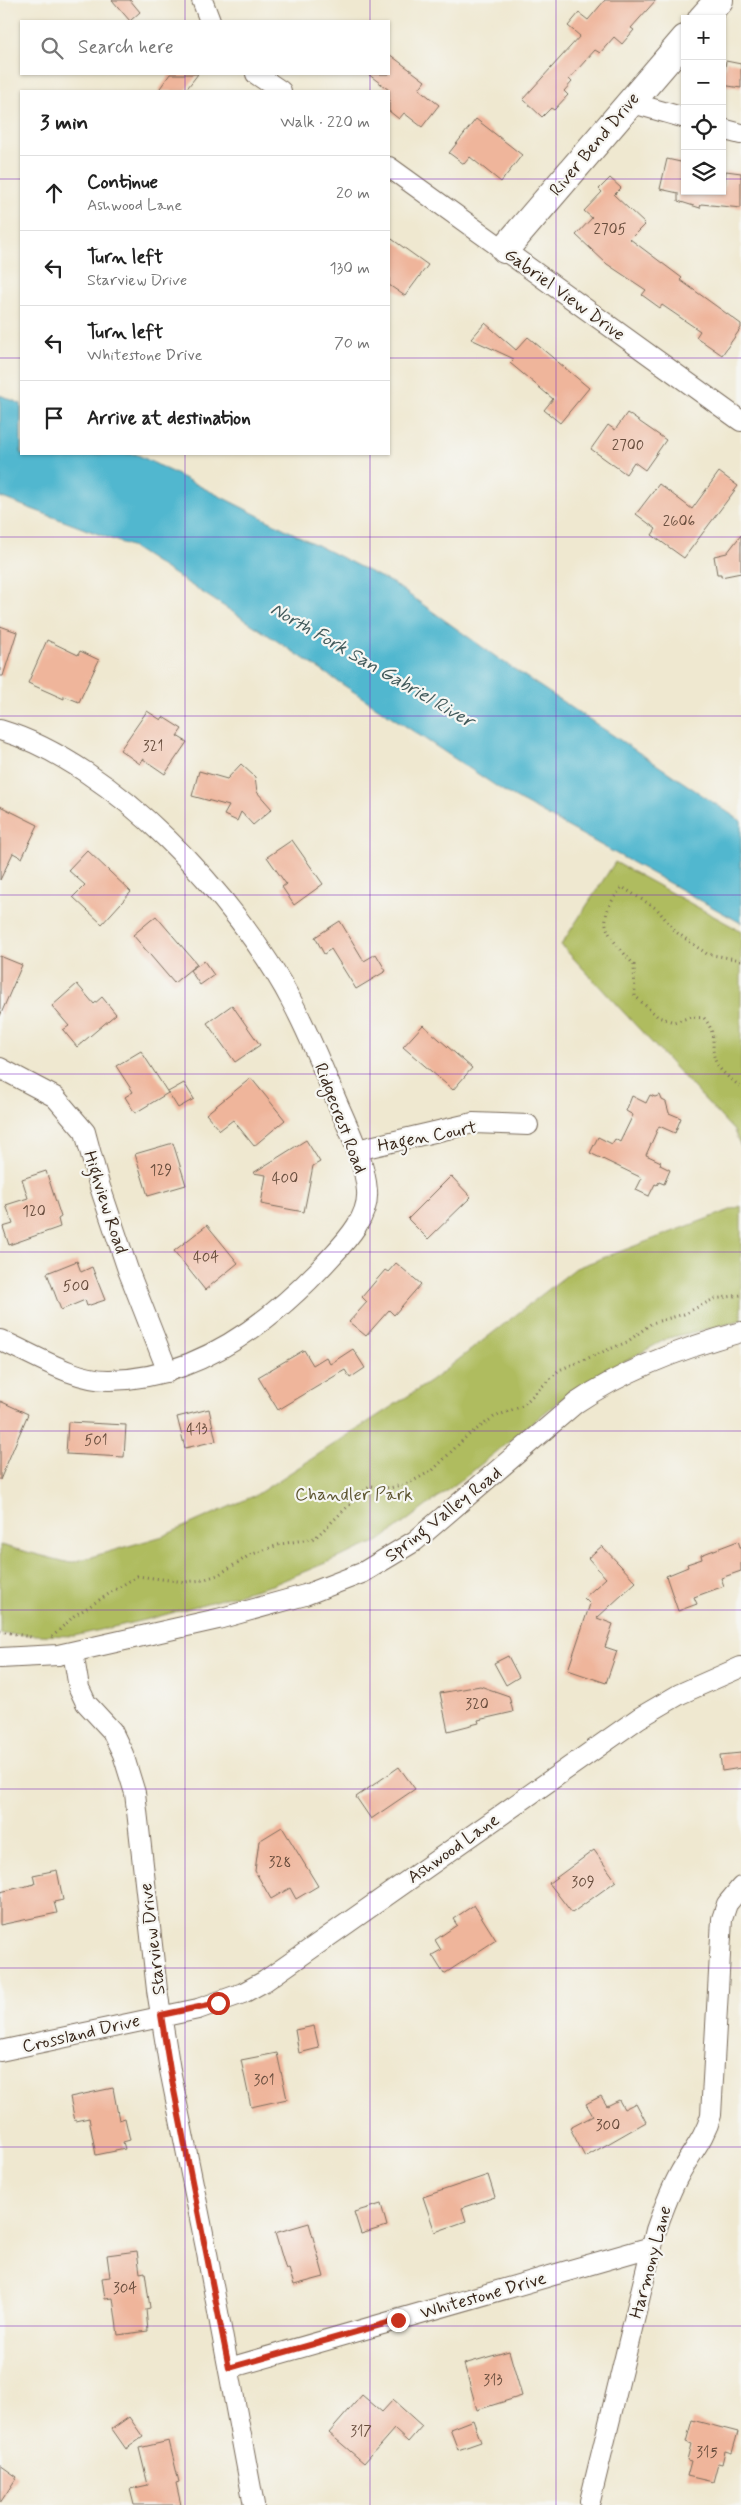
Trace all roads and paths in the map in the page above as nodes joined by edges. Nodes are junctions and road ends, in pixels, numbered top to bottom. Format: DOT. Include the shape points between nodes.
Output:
graph roads {
  1 [pos="202,0"];
  2 [pos="719,0"];
  3 [pos="706,15"];
  4 [pos="210,20"];
  5 [pos="681,44"];
  6 [pos="257,75"];
  7 [pos="280,90"];
  8 [pos="629,102"];
  9 [pos="681,117"];
  10 [pos="726,130"];
  11 [pos="741,134"];
  12 [pos="390,168"];
  13 [pos="505,249"];
  14 [pos="741,421"];
  15 [pos="0,730"];
  16 [pos="741,960"];
  17 [pos="0,1068"];
  18 [pos="741,1087"];
  19 [pos="528,1126"];
  20 [pos="357,1150"];
  21 [pos="741,1296"];
  22 [pos="741,1332"];
  23 [pos="0,1340"];
  24 [pos="168,1372"];
  25 [pos="0,1630"];
  26 [pos="36,1638"];
  27 [pos="44,1638"];
  28 [pos="73,1652"];
  29 [pos="0,1658"];
  30 [pos="741,1668"];
  31 [pos="741,1887"];
  32 [pos="161,2015"];
  33 [pos="0,2051"];
  34 [pos="651,2247"];
  35 [pos="229,2368"];
  36 [pos="590,2501"];
  37 [pos="254,2505"];
  1 -- 4 [label="street"];
  2 -- 3 [label="street"];
  5 -- 8 [label="street, River Bend Drive"];
  6 -- 7 [label="street"];
  8 -- 9 [label="street"];
  8 -- 13 [label="street, River Bend Drive"];
  10 -- 11 [label="street"];
  12 -- 13 [label="street, Gabriel View Drive"];
  13 -- 14 [label="street, Gabriel View Drive"];
  15 -- 20 [label="street, Ridgecrest Road" via="22,737 83,770 133,807 175,846 243,923 293,1002"];
  16 -- 18 [label="path" via="707,954 676,932 657,909 622,887 610,902 605,921 613,942 634,965 635,996 658,1017 674,1022 690,1017 704,1018 712,1028 716,1062 724,1074"];
  17 -- 24 [label="street, Highview Road" via="55,1097 85,1132 125,1261"];
  19 -- 20 [label="street, Hagen Court" via="473,1124"];
  20 -- 24 [label="street, Ridgecrest Road" via="368,1192 360,1221 345,1242 306,1285 257,1325 231,1343"];
  21 -- 27 [label="path" via="714,1298 684,1314 652,1323 626,1342 559,1370 522,1406 494,1417 466,1437 433,1470 411,1482 390,1488 371,1486 365,1490 315,1538 281,1544 250,1555 218,1575 202,1580 186,1582 137,1576 74,1616 51,1638"];
  22 -- 28 [label="street, Spring Valley Road" via="653,1361 597,1389 415,1541 362,1573 305,1595 218,1619"];
  23 -- 24 [label="street, Ridgecrest Road" via="83,1377 106,1381 132,1380"];
  25 -- 26 [label="path"];
  28 -- 29 [label="street, Spring Valley Road"];
  28 -- 32 [label="street, Starview Drive" via="79,1688 86,1703 112,1731 135,1793"];
  30 -- 32 [label="street, Ashwood Lane" via="680,1694 639,1718 265,1980 218,2003"];
  31 -- 34 [label="street, Harmony Lane" via="727,1904 722,1919 709,2124 702,2142 666,2199"];
  32 -- 33 [label="street, Crossland Drive"];
  32 -- 35 [label="street, Starview Drive"];
  34 -- 35 [label="street, Whitestone Drive"];
  34 -- 36 [label="street, Harmony Lane"];
  35 -- 37 [label="street, Starview Drive"];
}
